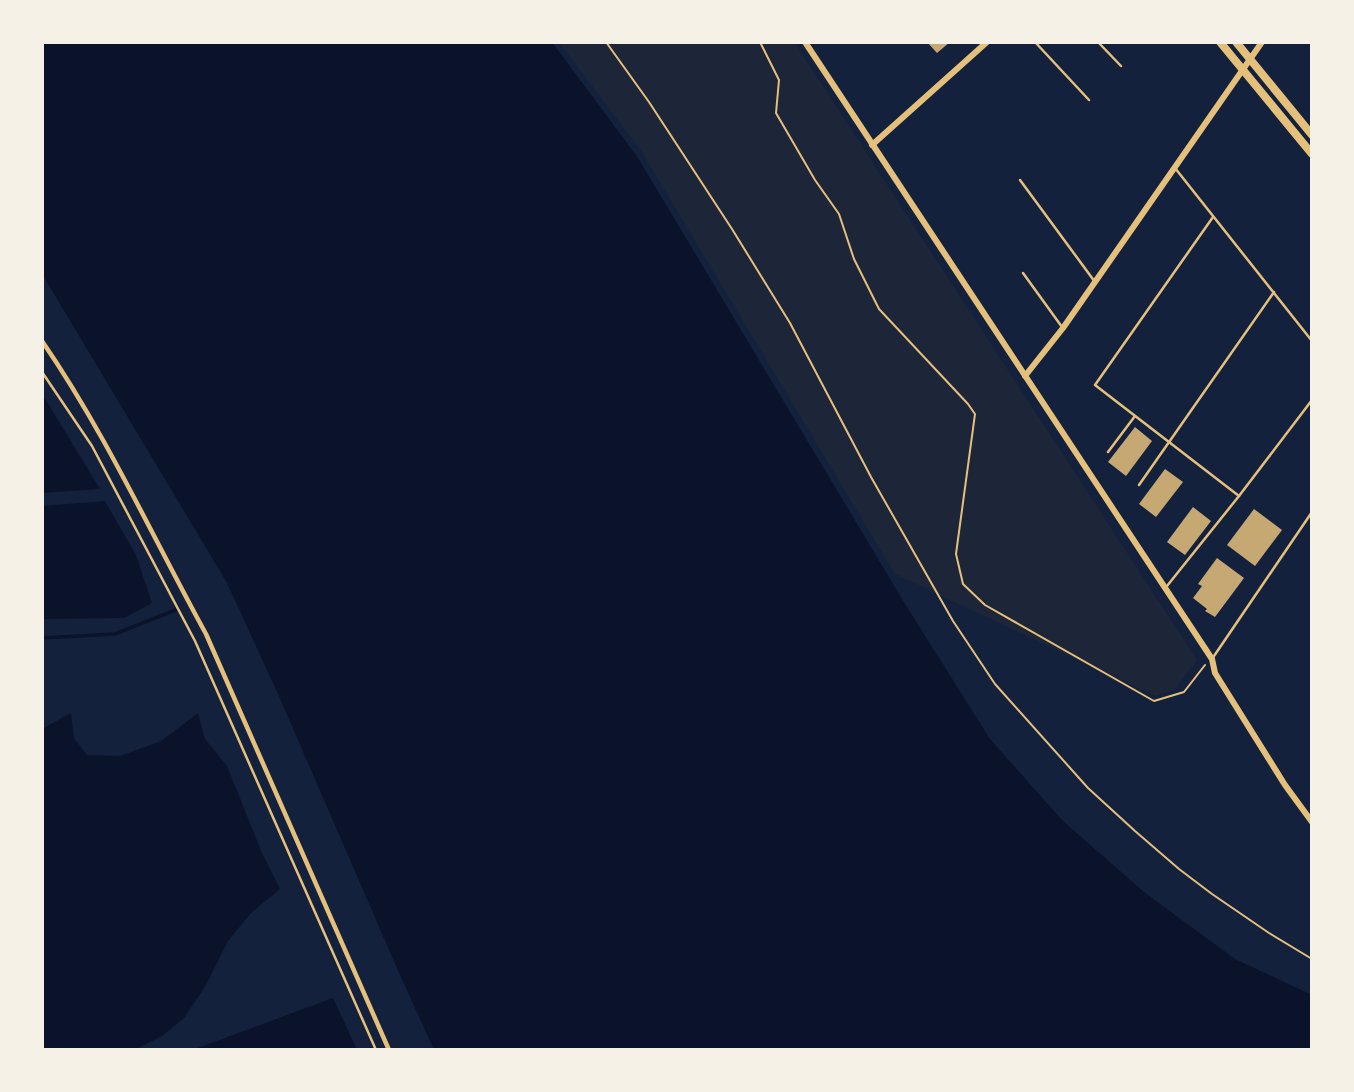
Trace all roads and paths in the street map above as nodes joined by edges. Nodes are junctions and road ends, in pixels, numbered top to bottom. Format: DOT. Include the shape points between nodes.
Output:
graph roads {
  1 [pos="606,42"];
  2 [pos="760,42"];
  3 [pos="805,42"];
  4 [pos="987,42"];
  5 [pos="1035,42"];
  6 [pos="1098,42"];
  7 [pos="1220,42"];
  8 [pos="1236,42"];
  9 [pos="1262,42"];
  10 [pos="1249,59"];
  11 [pos="1121,66"];
  12 [pos="1242,69"];
  13 [pos="1089,100"];
  14 [pos="1312,135"];
  15 [pos="872,145"];
  16 [pos="1312,154"];
  17 [pos="1175,168"];
  18 [pos="1020,180"];
  19 [pos="1213,217"];
  20 [pos="1023,273"];
  21 [pos="1095,282"];
  22 [pos="1274,292"];
  23 [pos="1063,328"];
  24 [pos="42,341"];
  25 [pos="1312,341"];
  26 [pos="42,372"];
  27 [pos="1025,376"];
  28 [pos="1312,400"];
  29 [pos="1135,416"];
  30 [pos="1169,442"];
  31 [pos="1108,452"];
  32 [pos="1139,485"];
  33 [pos="1239,496"];
  34 [pos="1312,512"];
  35 [pos="1164,588"];
  36 [pos="1212,659"];
  37 [pos="1312,822"];
  38 [pos="1312,959"];
  39 [pos="376,1050"];
  40 [pos="389,1050"];
  1 -- 38 [label="path" via="732,229 953,621 995,684 1088,788 1144,839 1212,894"];
  2 -- 36 [label="path" via="779,80 776,113 839,214 854,259 879,309 975,414 956,554 962,584 985,605 1154,701 1184,692"];
  3 -- 15 [label="street"];
  4 -- 15 [label="street"];
  5 -- 13 [label="lane"];
  6 -- 11 [label="lane"];
  7 -- 12 [label="street"];
  8 -- 10 [label="street"];
  9 -- 10 [label="street"];
  10 -- 12 [label="street"];
  10 -- 14 [label="street"];
  12 -- 16 [label="street"];
  12 -- 17 [label="street"];
  15 -- 27 [label="street"];
  17 -- 19 [label="lane"];
  17 -- 21 [label="street"];
  18 -- 21 [label="lane"];
  19 -- 22 [label="lane"];
  19 -- 29 [label="lane" via="1095,385"];
  20 -- 23 [label="lane"];
  21 -- 23 [label="street"];
  22 -- 25 [label="lane"];
  22 -- 30 [label="lane"];
  23 -- 27 [label="street"];
  24 -- 40 [label="street" via="118,466 206,634"];
  26 -- 39 [label="lane" via="92,446 195,640"];
  27 -- 35 [label="street"];
  28 -- 33 [label="lane"];
  29 -- 30 [label="lane"];
  29 -- 31 [label="lane"];
  30 -- 32 [label="lane"];
  30 -- 33 [label="lane"];
  33 -- 35 [label="lane"];
  34 -- 36 [label="lane"];
  35 -- 36 [label="street"];
  36 -- 37 [label="street" via="1215,673"];
}
